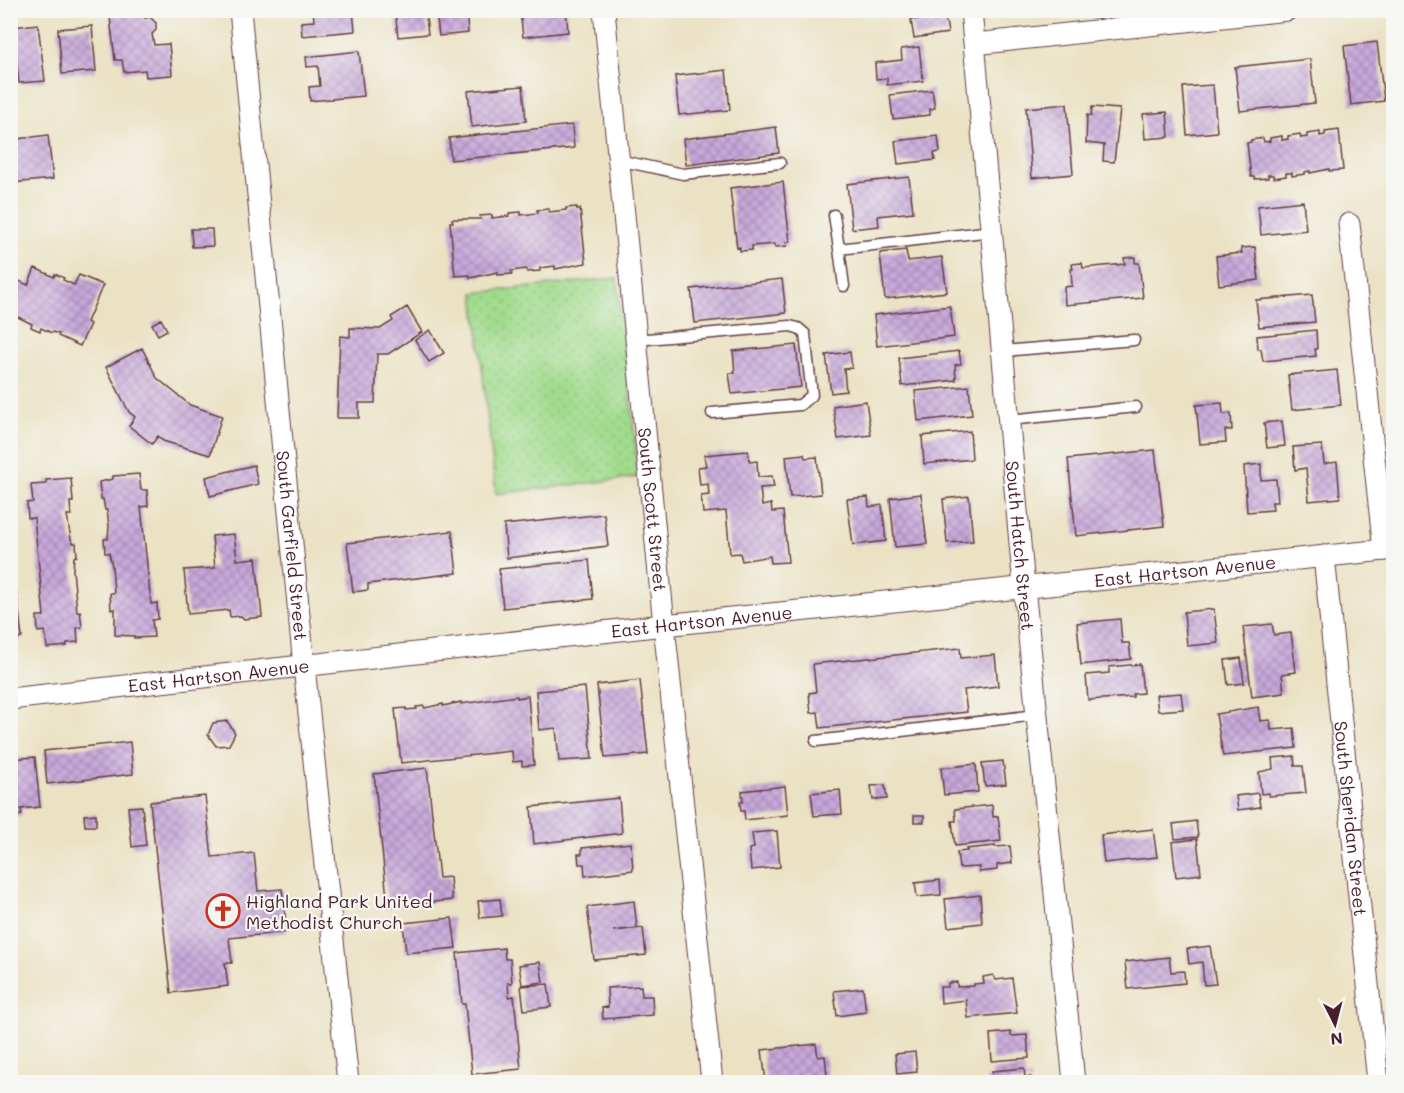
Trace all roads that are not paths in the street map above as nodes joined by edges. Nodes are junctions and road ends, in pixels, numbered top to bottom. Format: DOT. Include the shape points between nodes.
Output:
graph roads {
  1 [pos="240,10"];
  2 [pos="604,10"];
  3 [pos="972,10"];
  4 [pos="1287,10"];
  5 [pos="975,44"];
  6 [pos="618,160"];
  7 [pos="780,163"];
  8 [pos="834,215"];
  9 [pos="1349,224"];
  10 [pos="992,231"];
  11 [pos="839,249"];
  12 [pos="844,286"];
  13 [pos="636,340"];
  14 [pos="1134,340"];
  15 [pos="1003,351"];
  16 [pos="1136,407"];
  17 [pos="712,413"];
  18 [pos="1009,420"];
  19 [pos="1389,549"];
  20 [pos="1324,556"];
  21 [pos="1024,587"];
  22 [pos="664,625"];
  23 [pos="304,666"];
  24 [pos="10,699"];
  25 [pos="1037,716"];
  26 [pos="816,741"];
  27 [pos="348,1083"];
  28 [pos="712,1083"];
  29 [pos="1074,1083"];
  30 [pos="1378,1083"];
  1 -- 23 [label="street, South Garfield Street"];
  2 -- 6 [label="street, South Scott Street"];
  3 -- 5 [label="street, South Hatch Street"];
  4 -- 5 [label="street"];
  5 -- 10 [label="street, South Hatch Street"];
  6 -- 7 [label="lane" via="683,174"];
  6 -- 13 [label="street, South Scott Street"];
  8 -- 11 [label="lane"];
  9 -- 19 [label="street"];
  10 -- 11 [label="lane"];
  10 -- 15 [label="street, South Hatch Street"];
  11 -- 12 [label="lane"];
  13 -- 17 [label="lane" via="790,326 805,334 812,394 806,402"];
  13 -- 22 [label="street, South Scott Street"];
  14 -- 15 [label="lane"];
  15 -- 18 [label="street, South Hatch Street"];
  16 -- 18 [label="lane"];
  18 -- 21 [label="street, South Hatch Street"];
  19 -- 20 [label="street, East Hartson Avenue"];
  20 -- 21 [label="street, East Hartson Avenue"];
  20 -- 30 [label="street, South Sheridan Street"];
  21 -- 22 [label="street, East Hartson Avenue"];
  21 -- 25 [label="street, South Hatch Street"];
  22 -- 23 [label="street, East Hartson Avenue"];
  22 -- 28 [label="street, South Scott Street"];
  23 -- 24 [label="street, East Hartson Avenue"];
  23 -- 27 [label="street, South Garfield Street"];
  25 -- 26 [label="lane"];
  25 -- 29 [label="street, South Hatch Street"];
}
